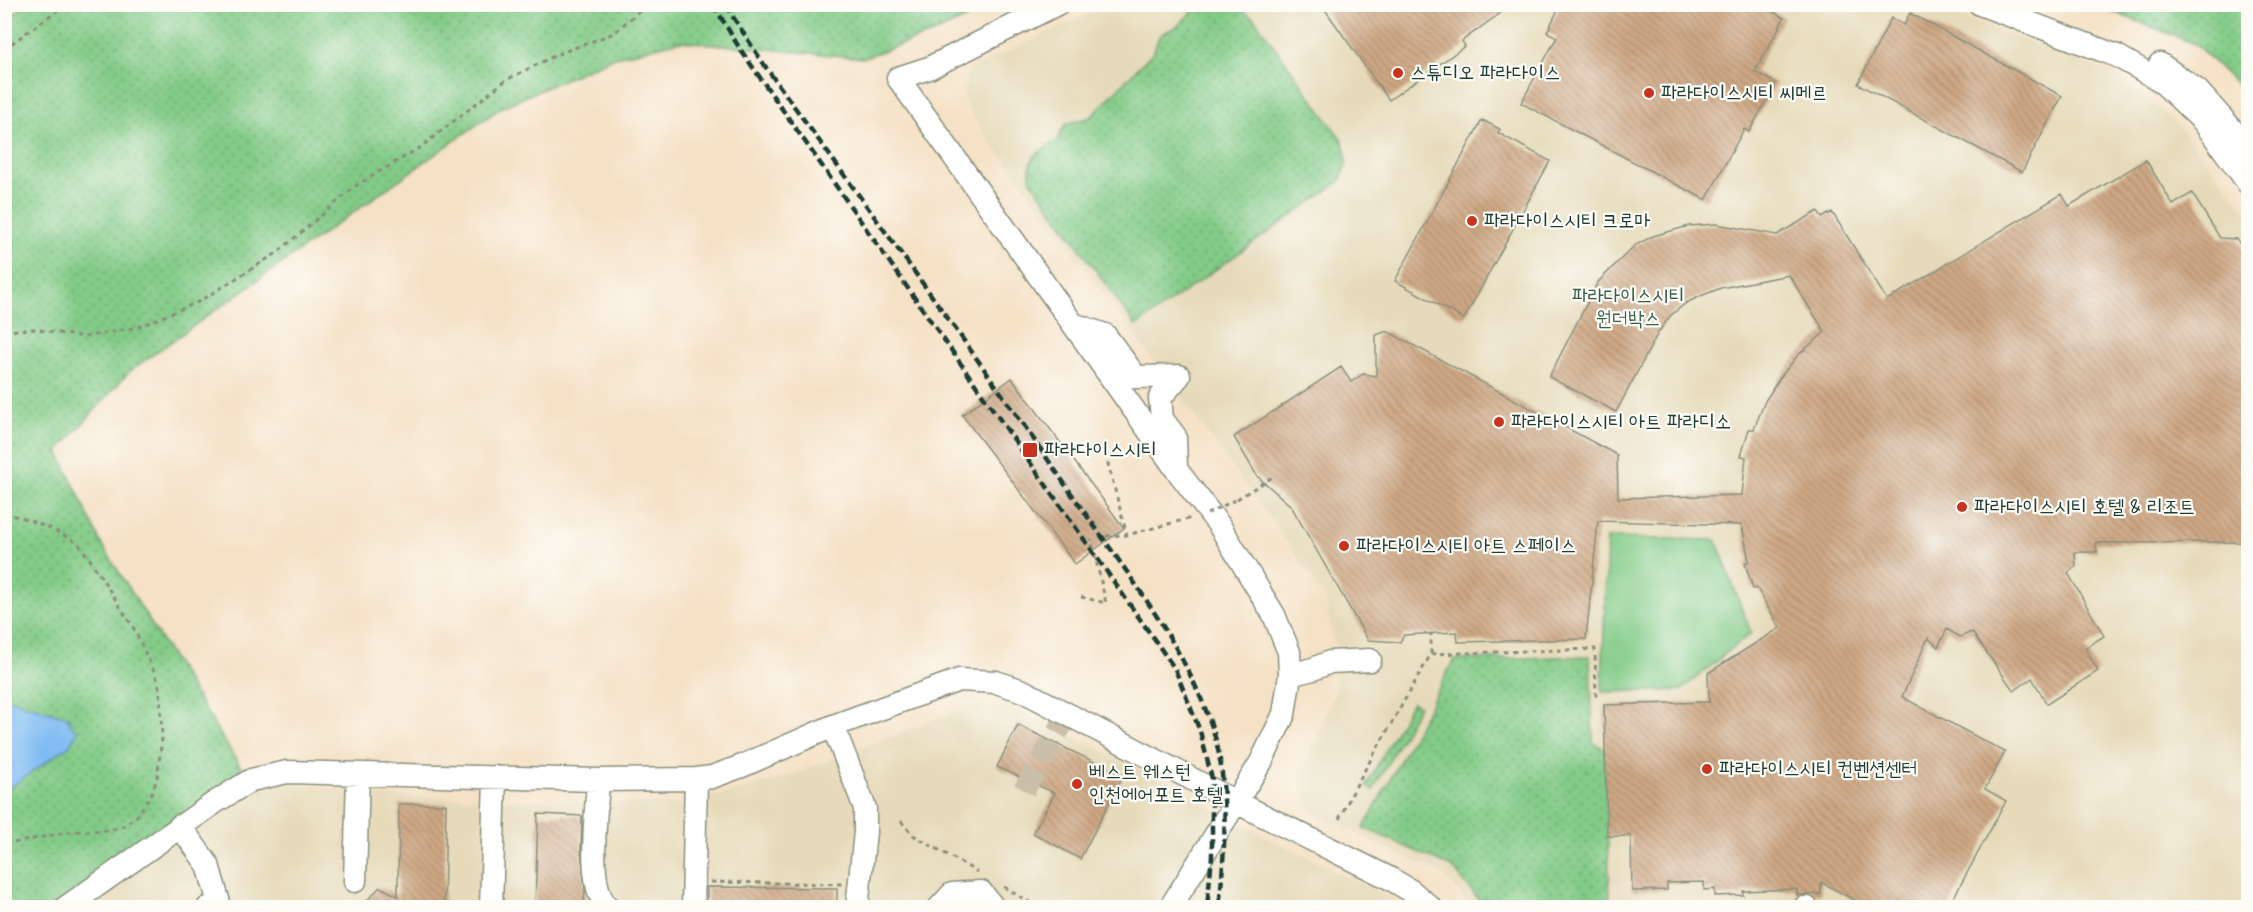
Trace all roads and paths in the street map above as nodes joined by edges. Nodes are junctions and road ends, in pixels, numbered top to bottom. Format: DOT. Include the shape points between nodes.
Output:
graph roads {
  1 [pos="66,4"];
  2 [pos="647,4"];
  3 [pos="1030,4"];
  4 [pos="1057,4"];
  5 [pos="1980,4"];
  6 [pos="2020,4"];
  7 [pos="4,49"];
  8 [pos="898,78"];
  9 [pos="2248,154"];
  10 [pos="2248,183"];
  11 [pos="1073,324"];
  12 [pos="4,331"];
  13 [pos="1103,445"];
  14 [pos="1176,469"];
  15 [pos="1274,476"];
  16 [pos="4,514"];
  17 [pos="1207,514"];
  18 [pos="1196,517"];
  19 [pos="1126,535"];
  20 [pos="1106,536"];
  21 [pos="1091,539"];
  22 [pos="1081,597"];
  23 [pos="1431,633"];
  24 [pos="1431,654"];
  25 [pos="1370,660"];
  26 [pos="1290,675"];
  27 [pos="1596,700"];
  28 [pos="833,726"];
  29 [pos="358,774"];
  30 [pos="495,777"];
  31 [pos="696,779"];
  32 [pos="598,780"];
  33 [pos="1236,802"];
  34 [pos="1339,819"];
  35 [pos="901,821"];
  36 [pos="180,826"];
  37 [pos="4,845"];
  38 [pos="981,874"];
  39 [pos="355,881"];
  40 [pos="693,882"];
  41 [pos="859,884"];
  42 [pos="1000,885"];
  43 [pos="94,899"];
  44 [pos="1171,907"];
  45 [pos="64,908"];
  46 [pos="207,908"];
  47 [pos="490,908"];
  48 [pos="609,908"];
  49 [pos="693,908"];
  50 [pos="857,908"];
  51 [pos="939,908"];
  52 [pos="994,908"];
  53 [pos="1039,908"];
  54 [pos="1431,908"];
  1 -- 7 [label="path"];
  2 -- 12 [label="path" via="614,33 558,54 506,80 421,147 357,184 277,252 198,302 138,327 84,337 34,329"];
  3 -- 8 [label="street" via="923,59"];
  4 -- 8 [label="street" via="929,68"];
  5 -- 10 [label="street" via="2117,56 2162,81 2203,122"];
  6 -- 9 [label="street" via="2124,45 2160,64 2198,91"];
  8 -- 11 [label="street"];
  11 -- 14 [label="street"];
  11 -- 14 [label="street" via="1105,335 1136,377 1179,376 1160,398 1162,419 1175,436"];
  13 -- 19 [label="path"];
  14 -- 26 [label="street" via="1219,525 1274,615 1288,652"];
  15 -- 17 [label="path, bridge"];
  16 -- 37 [label="path" via="50,528 78,543 91,561 134,629 156,676 162,738 151,795 137,816 123,826"];
  18 -- 19 [label="path"];
  19 -- 20 [label="path"];
  21 -- 22 [label="path" via="1106,603"];
  23 -- 24 [label="path"];
  24 -- 27 [label="path" via="1595,650"];
  24 -- 34 [label="path"];
  25 -- 26 [label="street" via="1330,662"];
  26 -- 33 [label="street" via="1284,714"];
  28 -- 31 [label="street" via="742,766"];
  28 -- 33 [label="street" via="959,680 996,682 1023,691"];
  28 -- 41 [label="street" via="865,808"];
  29 -- 30 [label="street"];
  29 -- 36 [label="street" via="287,772 251,780"];
  29 -- 39 [label="street"];
  30 -- 32 [label="street"];
  30 -- 47 [label="street"];
  31 -- 32 [label="street"];
  31 -- 40 [label="street"];
  32 -- 48 [label="street" via="594,877 602,902"];
  33 -- 44 [label="street"];
  33 -- 54 [label="street" via="1391,879"];
  35 -- 38 [label="path" via="913,835"];
  36 -- 43 [label="street"];
  36 -- 46 [label="street" via="208,865 219,903"];
  40 -- 41 [label="path"];
  40 -- 49 [label="street"];
  41 -- 50 [label="street"];
  42 -- 53 [label="path"];
  43 -- 45 [label="street"];
  51 -- 52 [label="street" via="952,894 981,892"];
}
